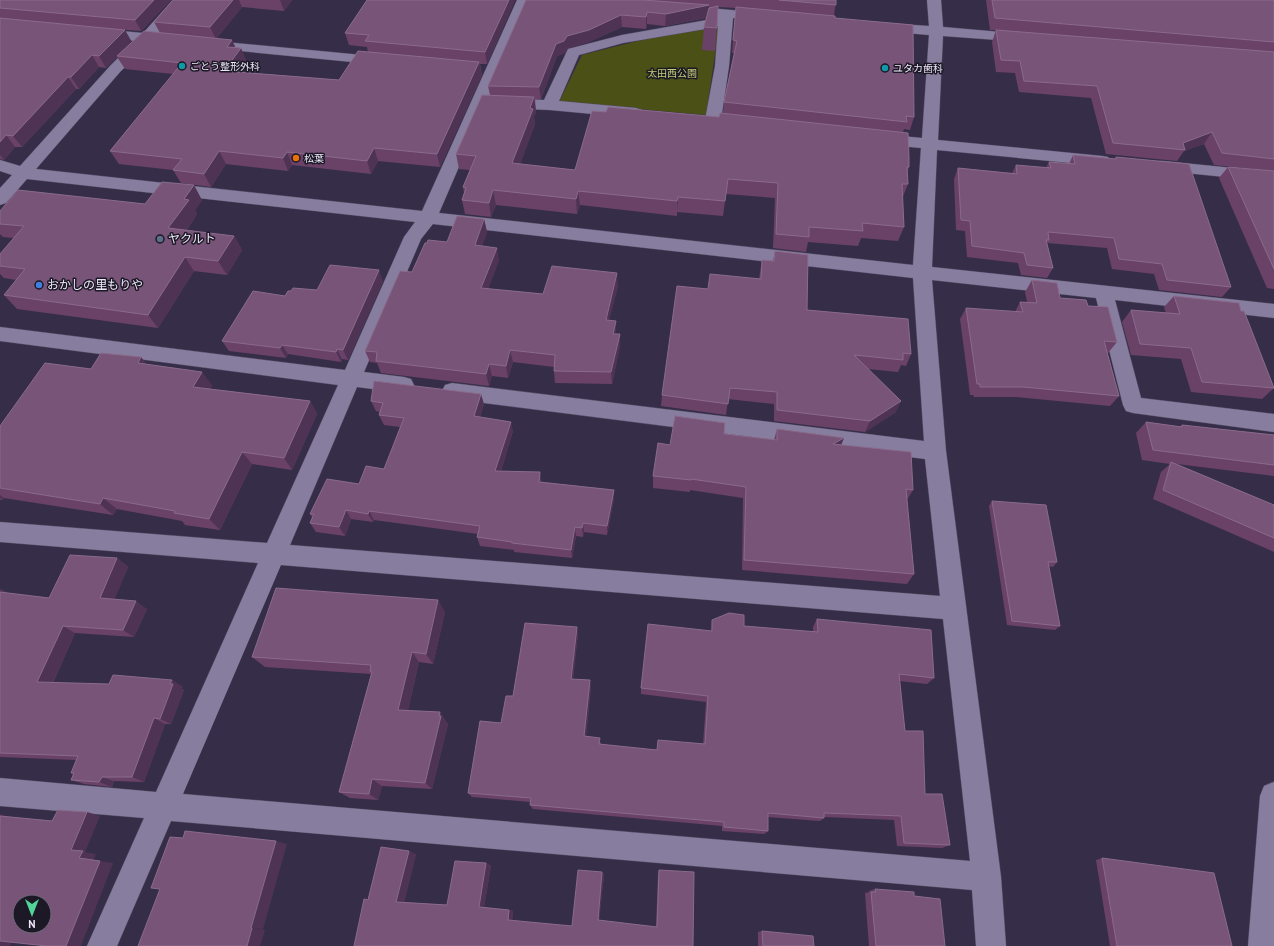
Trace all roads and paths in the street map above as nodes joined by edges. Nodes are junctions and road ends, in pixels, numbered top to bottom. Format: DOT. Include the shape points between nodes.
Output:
graph roads {
  1 [pos="180,0"];
  2 [pos="524,0"];
  3 [pos="934,0"];
  4 [pos="672,9"];
  5 [pos="726,14"];
  6 [pos="780,18"];
  7 [pos="872,26"];
  8 [pos="936,31"];
  9 [pos="85,32"];
  10 [pos="146,38"];
  11 [pos="1036,40"];
  12 [pos="399,62"];
  13 [pos="478,70"];
  14 [pos="494,71"];
  15 [pos="480,103"];
  16 [pos="550,105"];
  17 [pos="647,114"];
  18 [pos="713,120"];
  19 [pos="867,138"];
  20 [pos="928,145"];
  21 [pos="1117,162"];
  22 [pos="0,165"];
  23 [pos="1148,165"];
  24 [pos="22,173"];
  25 [pos="1274,177"];
  26 [pos="0,199"];
  27 [pos="428,218"];
  28 [pos="922,274"];
  29 [pos="1104,293"];
  30 [pos="1274,311"];
  31 [pos="0,334"];
  32 [pos="352,378"];
  33 [pos="1274,423"];
  34 [pos="935,451"];
  35 [pos="0,532"];
  36 [pos="274,554"];
  37 [pos="955,609"];
  38 [pos="0,792"];
  39 [pos="164,806"];
  40 [pos="1273,811"];
  41 [pos="986,877"];
  42 [pos="102,946"];
  43 [pos="991,946"];
  44 [pos="1262,946"];
  1 -- 10 [label="street"];
  2 -- 14 [label="street"];
  3 -- 8 [label="street"];
  4 -- 5 [label="street"];
  5 -- 6 [label="street"];
  5 -- 16 [label="street" via="711,24 622,39 573,52"];
  5 -- 18 [label="street" via="722,66"];
  7 -- 8 [label="street"];
  8 -- 11 [label="street"];
  8 -- 20 [label="street"];
  9 -- 10 [label="street"];
  10 -- 12 [label="street"];
  10 -- 24 [label="street"];
  13 -- 14 [label="street"];
  14 -- 15 [label="street"];
  15 -- 16 [label="street"];
  15 -- 27 [label="street"];
  16 -- 17 [label="street"];
  19 -- 20 [label="street"];
  20 -- 21 [label="street"];
  20 -- 28 [label="street"];
  22 -- 24 [label="street"];
  23 -- 25 [label="street"];
  24 -- 26 [label="street"];
  24 -- 27 [label="street"];
  27 -- 28 [label="street"];
  27 -- 32 [label="street" via="413,238"];
  28 -- 29 [label="street"];
  28 -- 34 [label="street"];
  29 -- 30 [label="street"];
  29 -- 33 [label="street" via="1133,405"];
  31 -- 32 [label="street"];
  32 -- 34 [label="street"];
  32 -- 36 [label="street"];
  34 -- 37 [label="street"];
  35 -- 36 [label="street"];
  36 -- 37 [label="street"];
  36 -- 39 [label="street"];
  37 -- 41 [label="street"];
  38 -- 39 [label="street"];
  39 -- 41 [label="street"];
  39 -- 42 [label="street"];
  40 -- 44 [label="street"];
  41 -- 43 [label="street"];
}
